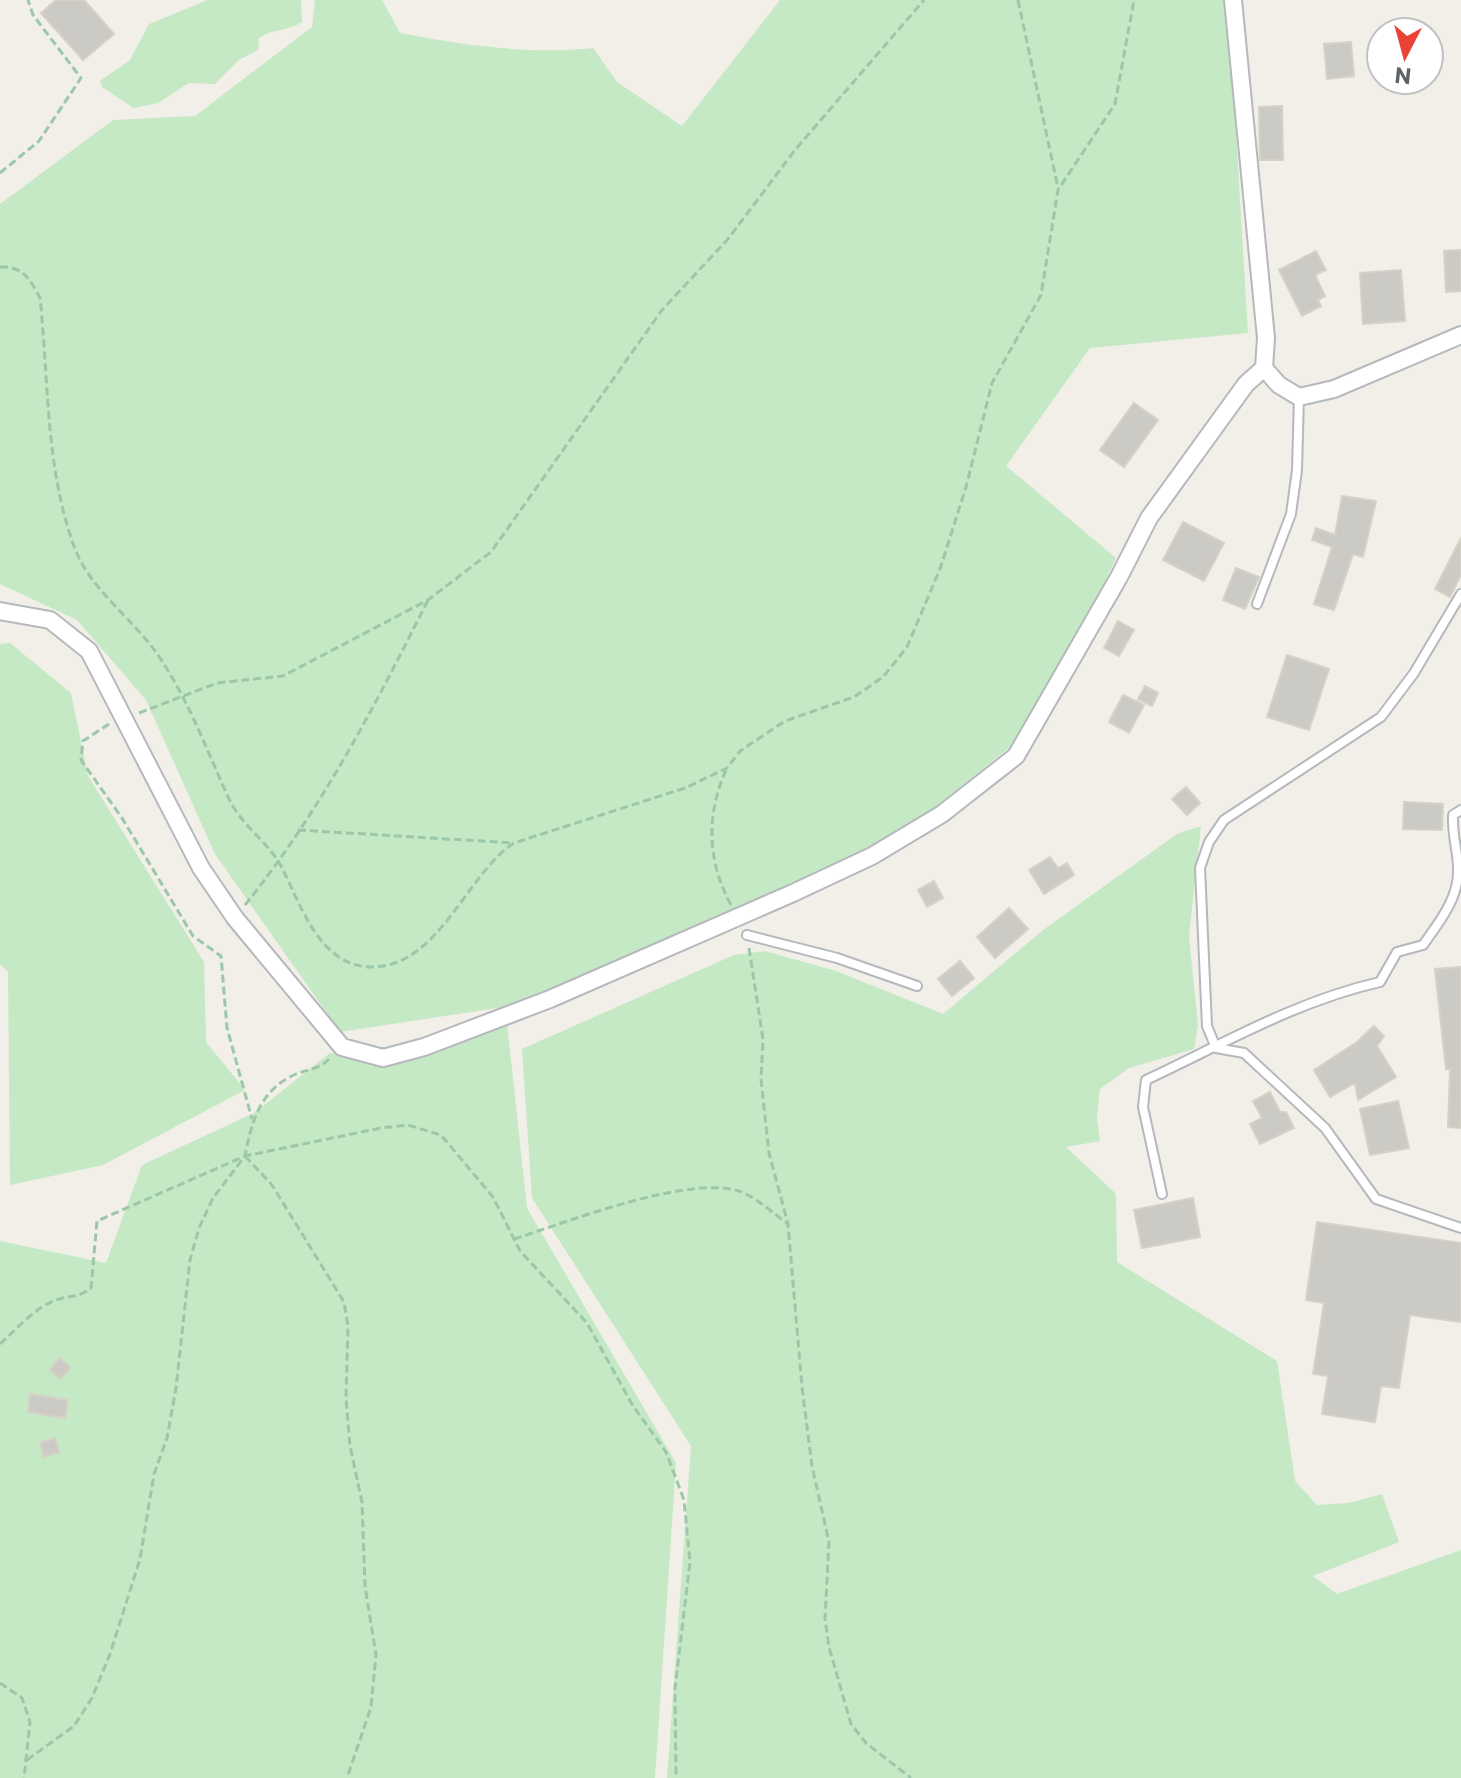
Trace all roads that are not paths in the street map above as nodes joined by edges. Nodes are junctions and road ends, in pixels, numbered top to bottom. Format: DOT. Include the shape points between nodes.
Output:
graph roads {
  1 [pos="1233,0"];
  2 [pos="1461,335"];
  3 [pos="1264,368"];
  4 [pos="1299,397"];
  5 [pos="1461,594"];
  6 [pos="1257,604"];
  7 [pos="0,611"];
  8 [pos="1461,810"];
  9 [pos="747,935"];
  10 [pos="917,986"];
  11 [pos="1216,1048"];
  12 [pos="1162,1194"];
  13 [pos="1461,1228"];
  1 -- 3 [label="street" via="1262,292"];
  2 -- 4 [label="street" via="1334,389"];
  3 -- 4 [label="street"];
  3 -- 7 [label="street" via="1246,384 1149,518 1016,756 942,814 872,856 550,999 383,1058 342,1047 235,918 201,868 89,651 50,620"];
  4 -- 6 [label="lane" via="1291,514"];
  5 -- 11 [label="lane" via="1381,717 1224,820 1209,842 1200,868 1200,906 1207,1026"];
  8 -- 11 [label="lane" via="1453,815 1458,868 1451,905 1423,945 1397,952 1380,982 1259,1022"];
  9 -- 10 [label="lane"];
  11 -- 12 [label="lane" via="1146,1080 1143,1107"];
  11 -- 13 [label="lane" via="1244,1053 1325,1128 1376,1199"];
}
